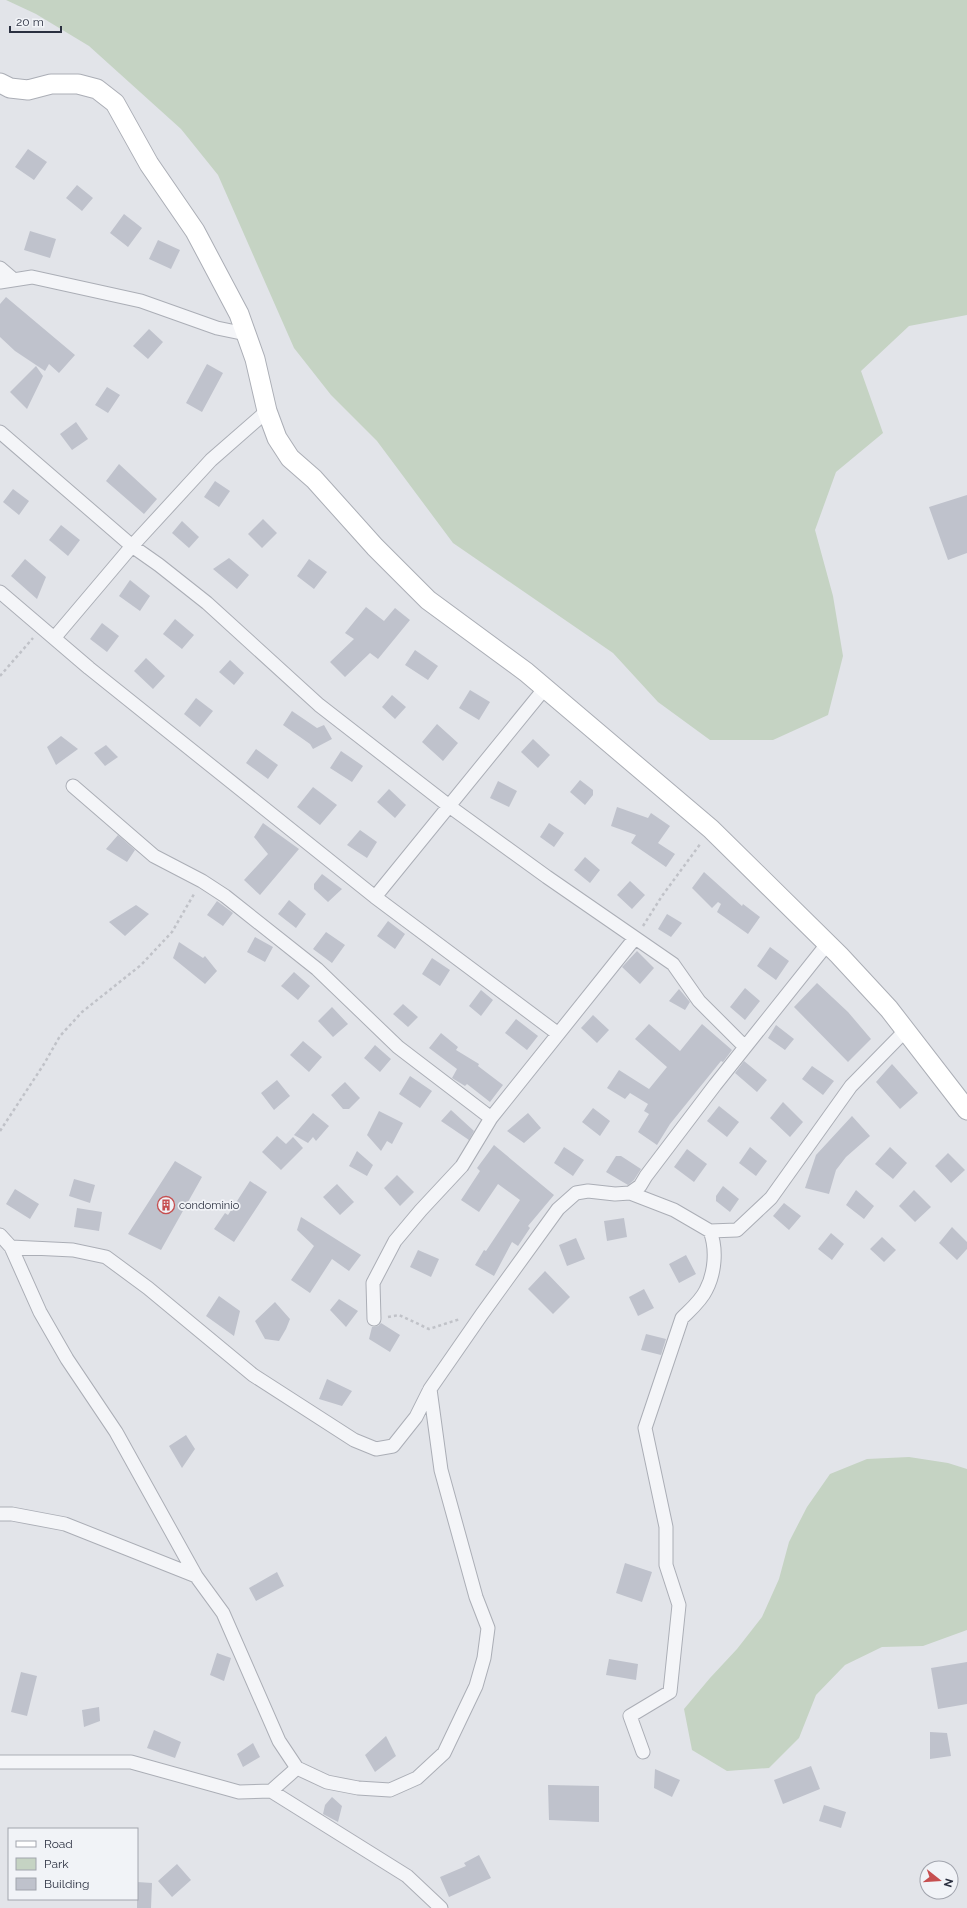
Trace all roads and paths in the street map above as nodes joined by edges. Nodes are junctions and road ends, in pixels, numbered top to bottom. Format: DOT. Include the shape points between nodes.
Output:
graph roads {
  1 [pos="0,83"];
  2 [pos="0,268"];
  3 [pos="14,280"];
  4 [pos="0,282"];
  5 [pos="246,334"];
  6 [pos="267,411"];
  7 [pos="0,432"];
  8 [pos="132,546"];
  9 [pos="0,592"];
  10 [pos="43,627"];
  11 [pos="55,637"];
  12 [pos="0,676"];
  13 [pos="545,688"];
  14 [pos="73,786"];
  15 [pos="449,806"];
  16 [pos="711,829"];
  17 [pos="202,881"];
  18 [pos="375,897"];
  19 [pos="635,938"];
  20 [pos="828,943"];
  21 [pos="906,1030"];
  22 [pos="557,1033"];
  23 [pos="746,1047"];
  24 [pos="967,1110"];
  25 [pos="491,1118"];
  26 [pos="0,1131"];
  27 [pos="630,1193"];
  28 [pos="710,1231"];
  29 [pos="0,1235"];
  30 [pos="11,1246"];
  31 [pos="485,1310"];
  32 [pos="374,1319"];
  33 [pos="430,1389"];
  34 [pos="0,1514"];
  35 [pos="196,1576"];
  36 [pos="643,1752"];
  37 [pos="0,1762"];
  38 [pos="297,1768"];
  39 [pos="271,1791"];
  40 [pos="441,1908"];
  1 -- 5 [label="main road" via="10,88 28,90 51,84 78,84 97,89 115,104 149,164 195,231 239,314"];
  2 -- 3 [label="street"];
  3 -- 4 [label="street"];
  3 -- 5 [label="street" via="32,277 141,301 217,328"];
  5 -- 6 [label="main road" via="255,359"];
  6 -- 8 [label="street" via="211,460"];
  6 -- 13 [label="main road" via="277,438 290,458 314,479 375,547 428,600"];
  7 -- 8 [label="street"];
  8 -- 11 [label="street"];
  8 -- 15 [label="street" via="207,603 319,705"];
  9 -- 10 [label="street"];
  10 -- 11 [label="street"];
  10 -- 12 [label="path"];
  11 -- 18 [label="street" via="89,668"];
  13 -- 15 [label="street"];
  13 -- 16 [label="main road"];
  14 -- 17 [label="street" via="154,856"];
  15 -- 18 [label="street"];
  15 -- 19 [label="street"];
  16 -- 19 [label="path"];
  16 -- 20 [label="main road"];
  17 -- 25 [label="street" via="317,968 398,1047"];
  17 -- 26 [label="path" via="172,932 141,965 82,1012 60,1036"];
  18 -- 22 [label="street"];
  19 -- 22 [label="street"];
  19 -- 23 [label="street" via="673,964 699,1001"];
  20 -- 21 [label="main road"];
  20 -- 23 [label="street"];
  21 -- 24 [label="main road"];
  21 -- 28 [label="street" via="851,1086 771,1198 737,1230"];
  22 -- 25 [label="street"];
  23 -- 27 [label="street" via="682,1127 640,1186"];
  25 -- 32 [label="street" via="462,1166 395,1241 373,1283"];
  27 -- 28 [label="street" via="674,1210"];
  27 -- 31 [label="street" via="576,1193 558,1209"];
  28 -- 36 [label="street" via="715,1260 706,1290 682,1318 645,1428 666,1527 666,1565 679,1605 670,1692 630,1716"];
  29 -- 30 [label="street"];
  30 -- 33 [label="street" via="73,1250 106,1257 148,1288 253,1375 354,1440 376,1449 393,1446 416,1417"];
  30 -- 35 [label="street" via="40,1312 67,1359 116,1432"];
  31 -- 32 [label="path" via="428,1330 399,1315"];
  31 -- 33 [label="street"];
  33 -- 38 [label="street" via="441,1470 476,1597 488,1628 484,1658 476,1686 444,1753 417,1778 404,1784 390,1790 358,1788 327,1782"];
  34 -- 35 [label="street" via="65,1524"];
  35 -- 38 [label="street" via="223,1613 278,1741"];
  37 -- 39 [label="street" via="131,1762 239,1792"];
  38 -- 39 [label="street"];
  39 -- 40 [label="street" via="407,1876"];
}
